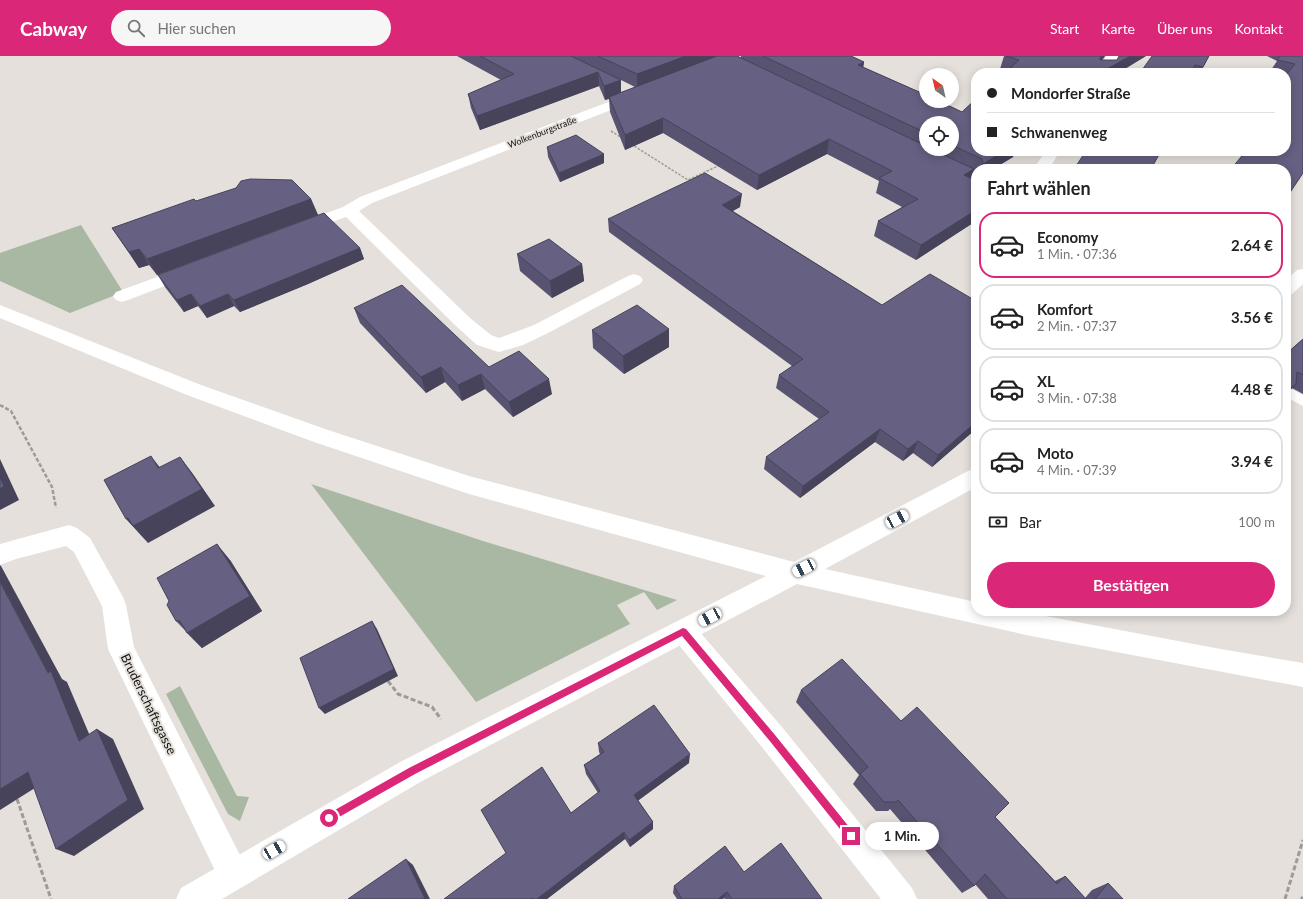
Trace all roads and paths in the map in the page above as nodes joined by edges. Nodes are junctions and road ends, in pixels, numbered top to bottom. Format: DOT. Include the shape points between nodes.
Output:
graph roads {
  1 [pos="1113,56"];
  2 [pos="1105,68"];
  3 [pos="638,91"];
  4 [pos="585,115"];
  5 [pos="623,139"];
  6 [pos="630,143"];
  7 [pos="934,160"];
  8 [pos="723,163"];
  9 [pos="971,178"];
  10 [pos="349,210"];
  11 [pos="290,232"];
  12 [pos="202,265"];
  13 [pos="1303,274"];
  14 [pos="634,280"];
  15 [pos="1291,285"];
  16 [pos="122,296"];
  17 [pos="0,311"];
  18 [pos="1291,394"];
  19 [pos="1303,401"];
  20 [pos="0,405"];
  21 [pos="971,480"];
  22 [pos="47,539"];
  23 [pos="0,555"];
  24 [pos="971,612"];
  25 [pos="989,616"];
  26 [pos="683,631"];
  27 [pos="1303,675"];
  28 [pos="388,681"];
  29 [pos="455,749"];
  30 [pos="17,799"];
  31 [pos="1303,840"];
  32 [pos="233,874"];
  33 [pos="51,899"];
  34 [pos="192,899"];
  35 [pos="902,899"];
  36 [pos="1285,899"];
  1 -- 2 [label="street"];
  3 -- 4 [label="street, Wolkenburgstraße"];
  4 -- 5 [label="path"];
  4 -- 10 [label="street, Wolkenburgstraße" via="366,200"];
  6 -- 8 [label="path" via="688,180"];
  7 -- 9 [label="street"];
  10 -- 11 [label="street, Wolkenburgstraße"];
  10 -- 14 [label="street" via="463,322 484,340 499,345 541,328"];
  12 -- 16 [label="street"];
  13 -- 15 [label="street"];
  17 -- 24 [label="street" via="194,390 321,436 469,485 777,570"];
  18 -- 19 [label="lane"];
  20 -- 22 [label="path" via="10,411 52,487 56,506"];
  21 -- 26 [label="street"];
  22 -- 23 [label="street, Bruderschaftsgasse"];
  22 -- 32 [label="street, Bruderschaftsgasse" via="69,534 82,546 114,605 121,649"];
  25 -- 27 [label="street"];
  26 -- 29 [label="street"];
  26 -- 35 [label="street"];
  28 -- 29 [label="path" via="399,695 429,704 437,711"];
  29 -- 32 [label="street"];
  30 -- 33 [label="path"];
  31 -- 36 [label="path"];
  32 -- 34 [label="street"];
}
